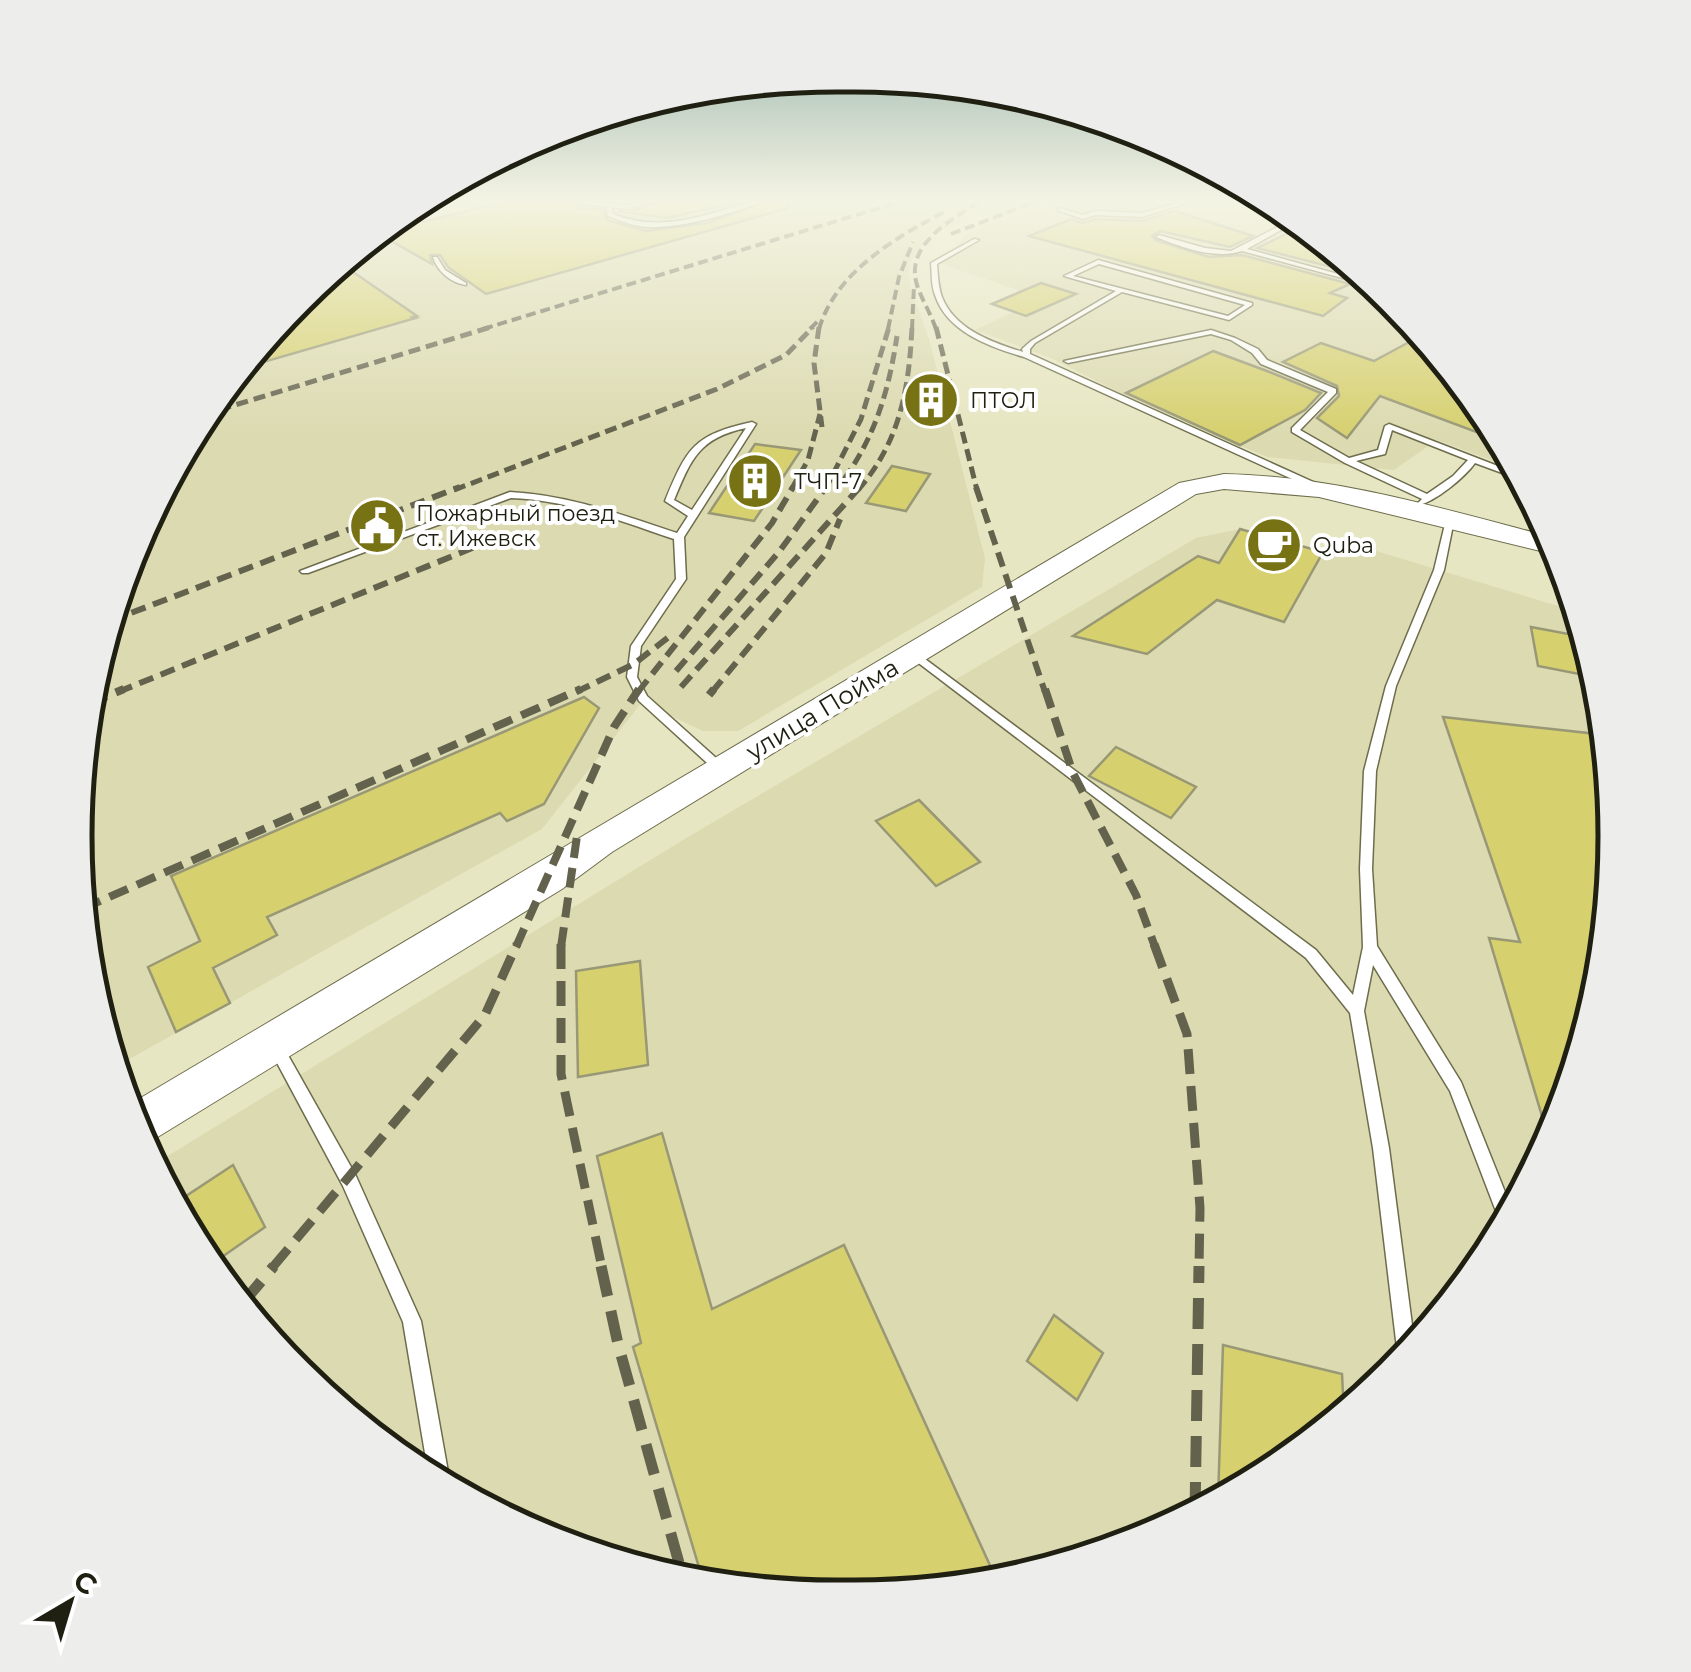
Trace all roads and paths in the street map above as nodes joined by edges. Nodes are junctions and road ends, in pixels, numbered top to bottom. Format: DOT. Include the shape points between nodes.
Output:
graph roads {
  1 [pos="456,279"];
  2 [pos="936,279"];
  3 [pos="1079,279"];
  4 [pos="1160,279"];
  5 [pos="464,284"];
  6 [pos="1121,290"];
  7 [pos="1027,355"];
  8 [pos="1068,362"];
  9 [pos="1348,461"];
  10 [pos="1472,461"];
  11 [pos="1503,472"];
  12 [pos="1328,492"];
  13 [pos="1420,505"];
  14 [pos="694,515"];
  15 [pos="1450,520"];
  16 [pos="679,537"];
  17 [pos="1538,543"];
  18 [pos="305,570"];
  19 [pos="912,655"];
  20 [pos="721,769"];
  21 [pos="1370,947"];
  22 [pos="1357,1011"];
  23 [pos="274,1044"];
  24 [pos="148,1119"];
  25 [pos="1501,1203"];
  26 [pos="1404,1336"];
  27 [pos="436,1463"];
  1 -- 5 [label="lane"];
  2 -- 7 [label="lane" via="938,298 968,332"];
  3 -- 6 [label="lane"];
  4 -- 6 [label="lane" via="1250,304 1229,318"];
  6 -- 7 [label="lane" via="1033,342"];
  7 -- 12 [label="lane"];
  8 -- 9 [label="lane" via="1211,332 1233,338 1264,362 1333,390 1295,430"];
  9 -- 10 [label="lane" via="1382,452 1389,426"];
  9 -- 13 [label="lane"];
  10 -- 11 [label="lane"];
  10 -- 13 [label="lane"];
  12 -- 13 [label="main road, улица Пойма"];
  12 -- 19 [label="main road, улица Пойма" via="1250,480 1188,488"];
  13 -- 15 [label="main road, улица Пойма"];
  14 -- 14 [label="lane" via="713,485 752,424 716,430 689,453 668,501"];
  14 -- 16 [label="lane"];
  15 -- 17 [label="main road, улица Пойма"];
  15 -- 21 [label="lane" via="1440,570 1391,686 1370,770"];
  16 -- 18 [label="lane" via="572,504 510,495"];
  16 -- 20 [label="lane" via="681,579 636,646 632,677 643,698"];
  19 -- 20 [label="main road, улица Пойма"];
  19 -- 22 [label="lane" via="1311,954"];
  20 -- 23 [label="main road, улица Пойма"];
  21 -- 22 [label="lane"];
  21 -- 25 [label="lane" via="1456,1087"];
  22 -- 26 [label="lane"];
  23 -- 24 [label="main road, улица Пойма"];
  23 -- 27 [label="lane" via="349,1180 412,1321"];
}
